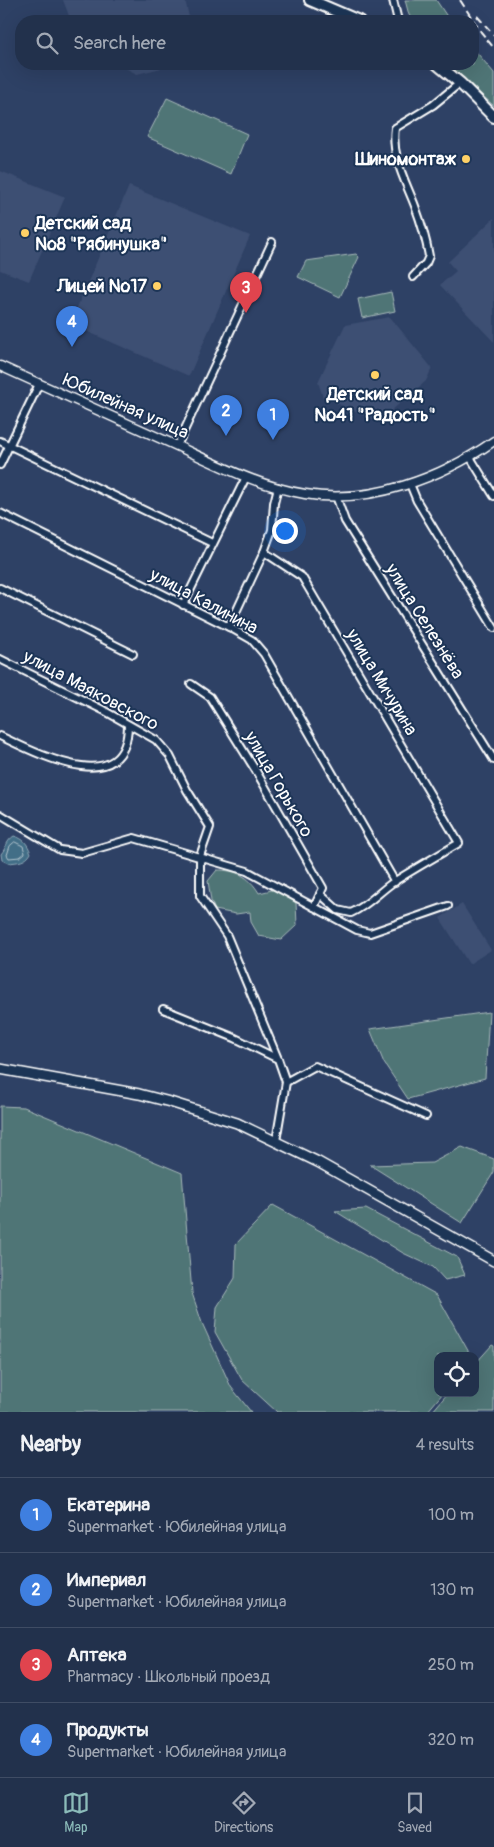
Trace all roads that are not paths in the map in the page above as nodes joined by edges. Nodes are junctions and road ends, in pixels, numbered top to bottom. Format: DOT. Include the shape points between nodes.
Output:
graph roads {
  1 [pos="310,0"];
  2 [pos="393,0"];
  3 [pos="345,15"];
  4 [pos="397,15"];
  5 [pos="444,70"];
  6 [pos="460,83"];
  7 [pos="494,117"];
  8 [pos="272,242"];
  9 [pos="413,277"];
  10 [pos="0,366"];
  11 [pos="39,384"];
  12 [pos="0,441"];
  13 [pos="494,441"];
  14 [pos="10,446"];
  15 [pos="177,446"];
  16 [pos="470,457"];
  17 [pos="0,465"];
  18 [pos="246,477"];
  19 [pos="410,484"];
  20 [pos="278,487"];
  21 [pos="336,496"];
  22 [pos="494,496"];
  23 [pos="0,513"];
  24 [pos="212,543"];
  25 [pos="264,552"];
  26 [pos="0,588"];
  27 [pos="183,605"];
  28 [pos="228,627"];
  29 [pos="494,628"];
  30 [pos="133,654"];
  31 [pos="0,659"];
  32 [pos="192,684"];
  33 [pos="128,725"];
  34 [pos="0,736"];
  35 [pos="494,760"];
  36 [pos="0,814"];
  37 [pos="200,856"];
  38 [pos="395,882"];
  39 [pos="320,894"];
  40 [pos="448,906"];
  41 [pos="314,907"];
  42 [pos="163,1009"];
  43 [pos="278,1059"];
  44 [pos="0,1069"];
  45 [pos="286,1082"];
  46 [pos="426,1116"];
  47 [pos="276,1141"];
  48 [pos="494,1261"];
  1 -- 3 [label="main road"];
  2 -- 4 [label="street"];
  5 -- 6 [label="main road"];
  6 -- 7 [label="main road"];
  6 -- 9 [label="street" via="433,105 395,128 394,147 429,256"];
  8 -- 15 [label="street"];
  10 -- 11 [label="street, Юбилейная улица"];
  11 -- 14 [label="street"];
  11 -- 15 [label="street, Юбилейная улица"];
  12 -- 14 [label="street"];
  13 -- 16 [label="street, Юбилейная улица"];
  14 -- 17 [label="street"];
  14 -- 24 [label="street"];
  15 -- 18 [label="street, Юбилейная улица"];
  16 -- 19 [label="street, Юбилейная улица" via="441,473"];
  16 -- 22 [label="street"];
  18 -- 20 [label="street, Юбилейная улица"];
  18 -- 24 [label="street"];
  19 -- 21 [label="street, Юбилейная улица"];
  19 -- 29 [label="street" via="417,501"];
  20 -- 21 [label="street, Юбилейная улица" via="305,494"];
  20 -- 25 [label="street" via="272,530"];
  21 -- 35 [label="street, улица Селезнёва" via="345,520"];
  23 -- 27 [label="street, улица Калинина"];
  24 -- 27 [label="street"];
  25 -- 28 [label="street"];
  25 -- 38 [label="street, улица Мичурина" via="302,577 459,842"];
  26 -- 30 [label="street"];
  27 -- 28 [label="street, улица Калинина"];
  28 -- 38 [label="street, улица Калинина" via="252,640 264,654"];
  31 -- 33 [label="street, улица Маяковского"];
  32 -- 39 [label="street, улица Горького" via="210,697 228,725 323,888"];
  33 -- 34 [label="street" via="122,754 96,767 74,765 37,754"];
  33 -- 37 [label="street, улица Маяковского" via="156,740 170,756 210,827"];
  36 -- 37 [label="street" via="60,850 82,853 134,838"];
  37 -- 41 [label="street" via="247,871"];
  37 -- 43 [label="street, улица Маяковского" via="200,896 227,936"];
  38 -- 39 [label="street" via="376,894 363,908 351,913 338,910"];
  39 -- 41 [label="street"];
  40 -- 41 [label="street" via="370,933 357,930"];
  42 -- 43 [label="street"];
  43 -- 45 [label="street, улица Маяковского"];
  44 -- 47 [label="main road" via="170,1102 237,1123"];
  45 -- 46 [label="street" via="315,1066"];
  45 -- 47 [label="street"];
  47 -- 48 [label="main road"];
}
